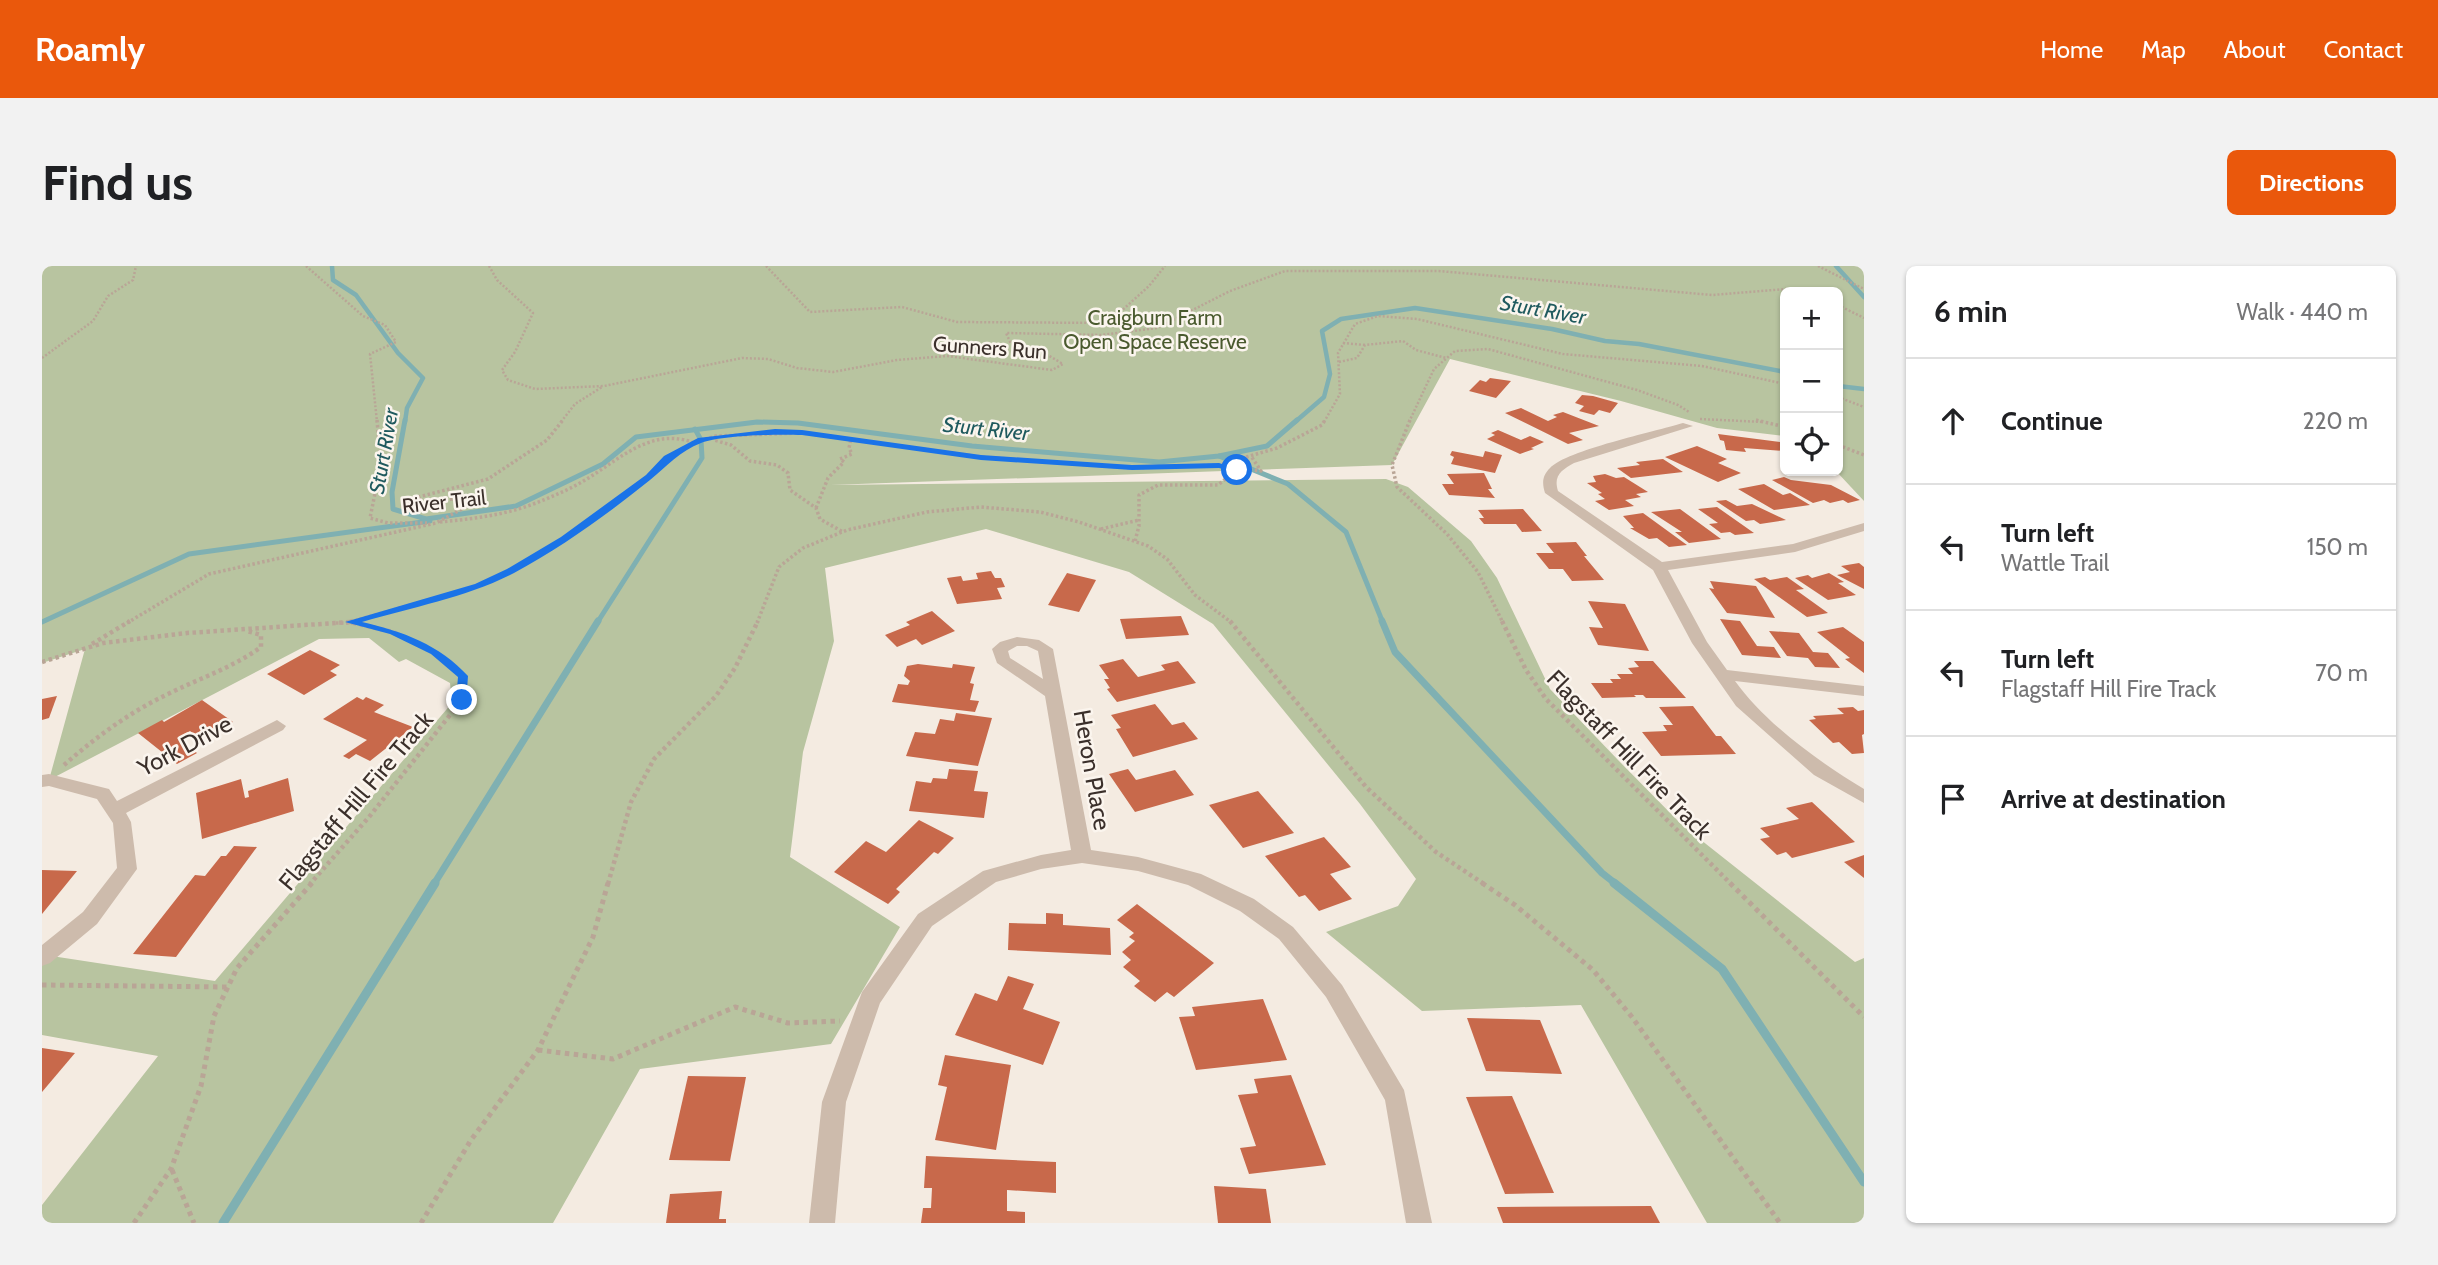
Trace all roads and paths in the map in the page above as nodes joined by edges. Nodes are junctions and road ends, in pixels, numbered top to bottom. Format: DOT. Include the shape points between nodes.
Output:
graph roads {
  1 [pos="136,266"];
  2 [pos="306,266"];
  3 [pos="489,266"];
  4 [pos="766,266"];
  5 [pos="1165,266"];
  6 [pos="1818,266"];
  7 [pos="1780,287"];
  8 [pos="1864,289"];
  9 [pos="1843,308"];
  10 [pos="1864,318"];
  11 [pos="1343,343"];
  12 [pos="1365,345"];
  13 [pos="42,358"];
  14 [pos="1447,358"];
  15 [pos="1339,362"];
  16 [pos="1780,383"];
  17 [pos="604,386"];
  18 [pos="1843,399"];
  19 [pos="1864,407"];
  20 [pos="1693,423"];
  21 [pos="1780,426"];
  22 [pos="716,436"];
  23 [pos="850,439"];
  24 [pos="692,443"];
  25 [pos="1843,447"];
  26 [pos="1864,455"];
  27 [pos="1251,456"];
  28 [pos="1219,465"];
  29 [pos="1237,470"];
  30 [pos="816,508"];
  31 [pos="1139,520"];
  32 [pos="436,523"];
  33 [pos="1864,527"];
  34 [pos="1100,529"];
  35 [pos="843,532"];
  36 [pos="1135,541"];
  37 [pos="1659,567"];
  38 [pos="350,622"];
  39 [pos="243,630"];
  40 [pos="86,648"];
  41 [pos="42,662"];
  42 [pos="1720,674"];
  43 [pos="1864,691"];
  44 [pos="1053,693"];
  45 [pos="277,726"];
  46 [pos="46,780"];
  47 [pos="1864,797"];
  48 [pos="115,810"];
  49 [pos="1082,856"];
  50 [pos="42,957"];
  51 [pos="42,985"];
  52 [pos="228,987"];
  53 [pos="1864,1017"];
  54 [pos="862,1019"];
  55 [pos="538,1050"];
  56 [pos="172,1169"];
  57 [pos="134,1223"];
  58 [pos="194,1223"];
  59 [pos="822,1223"];
  60 [pos="1419,1223"];
  1 -- 13 [label="path" via="132,280 108,296 93,321"];
  2 -- 32 [label="path, River Trail" via="363,316 385,325 396,342 370,355 382,464 370,518 388,523"];
  3 -- 17 [label="path, Gunners Run" via="494,279 533,313 502,370 508,380 535,389"];
  4 -- 5 [label="path" via="810,312 902,307 957,322 1108,323"];
  6 -- 8 [label="path"];
  7 -- 17 [label="path, Gunners Run" via="1738,296 1440,271 1299,270 1230,291 1157,328 1102,335 1006,333 1011,344 1063,364 1052,370 947,356 833,372 742,358"];
  9 -- 10 [label="path"];
  11 -- 12 [label="path"];
  11 -- 15 [label="path"];
  11 -- 16 [label="path" via="1362,320 1397,316 1563,354 1702,366"];
  12 -- 14 [label="path" via="1403,341 1416,351"];
  12 -- 15 [label="path" via="1357,358"];
  14 -- 20 [label="path" via="1455,351 1488,349 1637,390 1678,405"];
  14 -- 53 [label="path, Flagstaff Hill Fire Track" via="1434,369 1420,394 1392,465 1397,487 1447,534 1478,572 1526,670 1546,699"];
  15 -- 27 [label="path" via="1340,394 1322,425"];
  17 -- 32 [label="path" via="575,404 547,440 488,479 403,501 482,498"];
  18 -- 19 [label="path"];
  20 -- 21 [label="path" via="1746,419"];
  20 -- 37 [label="street" via="1570,460 1549,476 1552,493 1566,506"];
  22 -- 23 [label="path" via="775,432"];
  22 -- 24 [label="path"];
  22 -- 30 [label="path" via="715,440 731,445 750,461 777,465 788,472 790,490"];
  23 -- 28 [label="path" via="1009,459 1132,468"];
  23 -- 30 [label="path" via="852,454 840,459 844,462 828,478"];
  24 -- 32 [label="path, River Trail" via="659,438 577,484 528,505"];
  24 -- 38 [label="path" via="564,539 510,571 478,586"];
  25 -- 26 [label="path"];
  27 -- 28 [label="path"];
  27 -- 29 [label="path" via="1261,471"];
  28 -- 29 [label="path"];
  29 -- 31 [label="path" via="1218,485 1158,485 1139,495"];
  30 -- 35 [label="path" via="820,519"];
  31 -- 34 [label="path"];
  31 -- 36 [label="path"];
  32 -- 40 [label="path" via="209,574"];
  33 -- 37 [label="street" via="1795,548"];
  37 -- 42 [label="street"];
  38 -- 39 [label="path, Flagstaff Hill Fire Track"];
  38 -- 52 [label="path, Flagstaff Hill Fire Track" via="393,632 434,652 463,676 462,700 369,817 237,968"];
  39 -- 40 [label="path, Flagstaff Hill Fire Track"];
  39 -- 46 [label="path" via="261,635 261,647 248,659 156,700 82,748"];
  40 -- 41 [label="path, Flagstaff Hill Fire Track"];
  42 -- 43 [label="street"];
  42 -- 47 [label="street" via="1742,702 1820,771"];
  44 -- 49 [label="street, Heron Place"];
  45 -- 48 [label="street, York Drive"];
  46 -- 48 [label="street" via="103,794"];
  48 -- 50 [label="street" via="122,822 127,869 90,918"];
  49 -- 54 [label="street" via="990,877 925,920 870,999"];
  49 -- 60 [label="street" via="1194,878 1247,905 1286,933 1334,990 1396,1098"];
  51 -- 52 [label="path"];
  52 -- 56 [label="path, Flagstaff Hill Fire Track" via="214,1016 201,1086"];
  54 -- 55 [label="path" via="788,1023 735,1007 613,1059"];
  54 -- 59 [label="street" via="834,1102"];
  56 -- 57 [label="path, Flagstaff Hill Fire Track"];
  56 -- 58 [label="path"];
}
